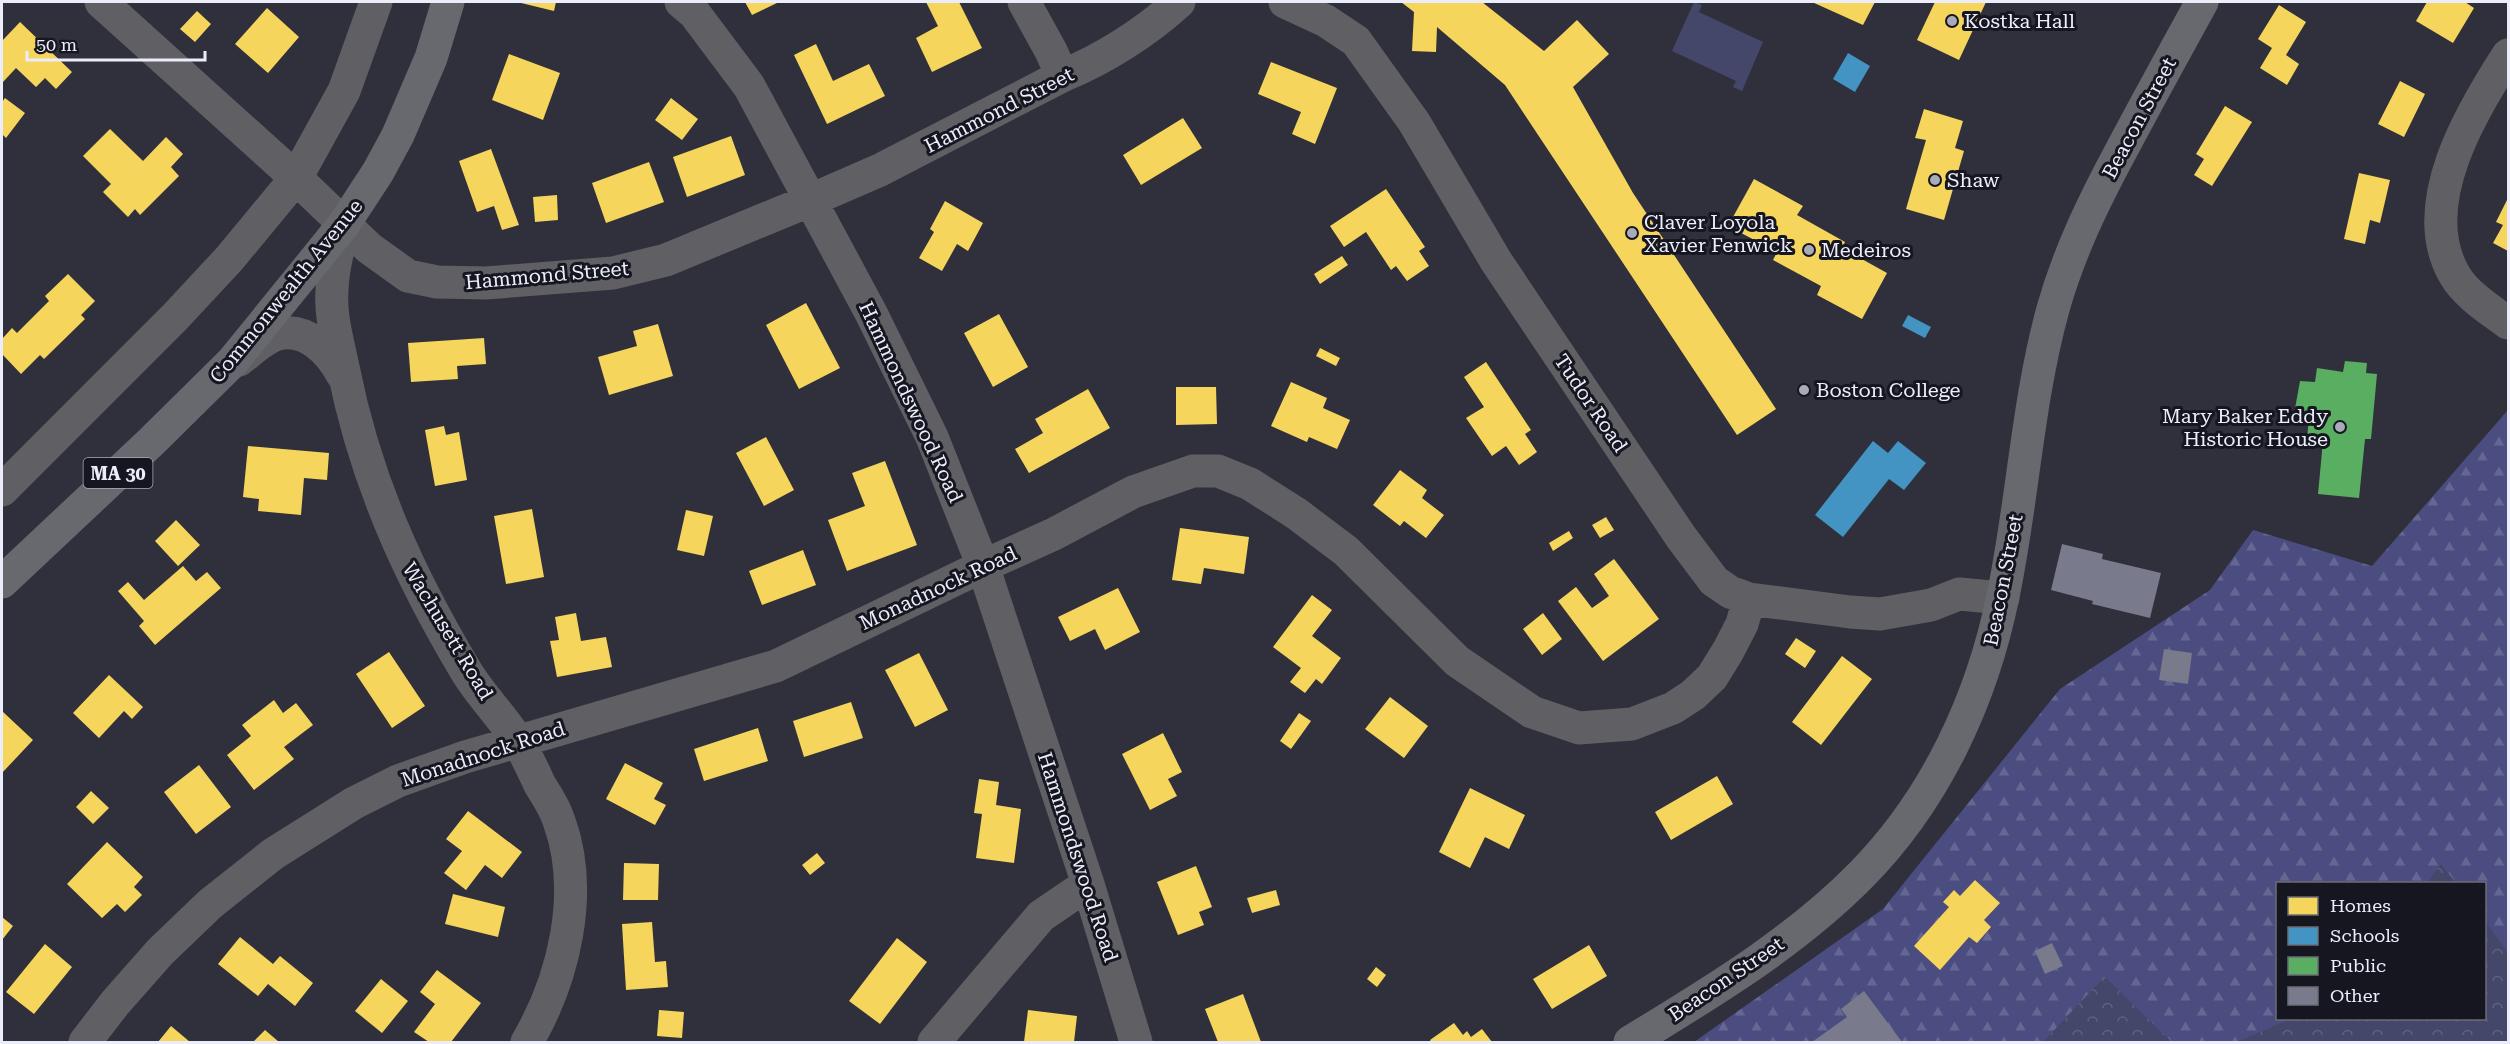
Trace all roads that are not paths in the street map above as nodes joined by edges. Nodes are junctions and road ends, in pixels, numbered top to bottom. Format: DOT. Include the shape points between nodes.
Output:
graph roads {
  1 [pos="100,2"];
  2 [pos="376,2"];
  3 [pos="448,2"];
  4 [pos="681,2"];
  5 [pos="1024,2"];
  6 [pos="1179,2"];
  7 [pos="1285,2"];
  8 [pos="2202,2"];
  9 [pos="2508,55"];
  10 [pos="1062,76"];
  11 [pos="296,178"];
  12 [pos="811,201"];
  13 [pos="344,224"];
  14 [pos="2508,323"];
  15 [pos="346,382"];
  16 [pos="203,391"];
  17 [pos="2,490"];
  18 [pos="983,566"];
  19 [pos="2,582"];
  20 [pos="2003,597"];
  21 [pos="1749,599"];
  22 [pos="518,741"];
  23 [pos="1088,884"];
  24 [pos="85,1042"];
  25 [pos="527,1042"];
  26 [pos="934,1042"];
  27 [pos="1136,1042"];
  28 [pos="1630,1042"];
  1 -- 11 [label="street, Hammond Street"];
  2 -- 11 [label="street" via="344,92"];
  3 -- 13 [label="main road, Commonwealth Avenue / MA 30" via="431,58 398,135"];
  4 -- 12 [label="street, Hammondswood Road" via="695,14 749,86"];
  5 -- 10 [label="street"];
  6 -- 10 [label="street, Hammond Street" via="1114,49"];
  7 -- 21 [label="street, Tudor Road" via="1326,21 1356,41 1414,122 1496,261 1686,545 1714,581"];
  8 -- 20 [label="main road, Beacon Street" via="2090,209 2064,272 2038,372"];
  9 -- 14 [label="street" via="2476,108 2453,157 2446,181 2442,230 2454,275"];
  10 -- 12 [label="street, Hammond Street" via="880,170"];
  11 -- 13 [label="street, Hammond Street"];
  11 -- 17 [label="street" via="176,317"];
  12 -- 13 [label="street, Hammond Street" via="666,260 613,273 486,283 430,281 408,276 387,263"];
  12 -- 18 [label="street, Hammondswood Road" via="932,437"];
  13 -- 15 [label="street, Wachusett Road" via="332,291"];
  13 -- 16 [label="main road, Commonwealth Avenue / MA 30" via="233,361"];
  15 -- 16 [label="street, Wachusett Road" via="319,344 284,333 261,342"];
  15 -- 22 [label="street, Wachusett Road" via="380,499 419,589 468,674"];
  16 -- 19 [label="main road, Commonwealth Avenue / MA 30"];
  18 -- 21 [label="street, Monadnock Road" via="1133,492 1193,471 1218,471 1250,484 1346,551 1457,661 1532,712 1579,728 1632,724 1673,708 1693,695 1712,677 1728,651"];
  18 -- 22 [label="street, Monadnock Road" via="776,666"];
  18 -- 23 [label="street, Hammondswood Road"];
  20 -- 21 [label="street, Tudor Road" via="1959,594 1880,614"];
  20 -- 28 [label="main road, Beacon Street" via="1981,682 1957,740 1924,796 1863,874 1783,942 1717,989"];
  22 -- 24 [label="street, Monadnock Road" via="398,781 354,803 273,854 210,904 160,952"];
  22 -- 25 [label="street, Wachusett Road" via="559,820 570,878 564,952 542,1017"];
  23 -- 26 [label="street" via="1041,916"];
  23 -- 27 [label="street, Hammondswood Road"];
}
